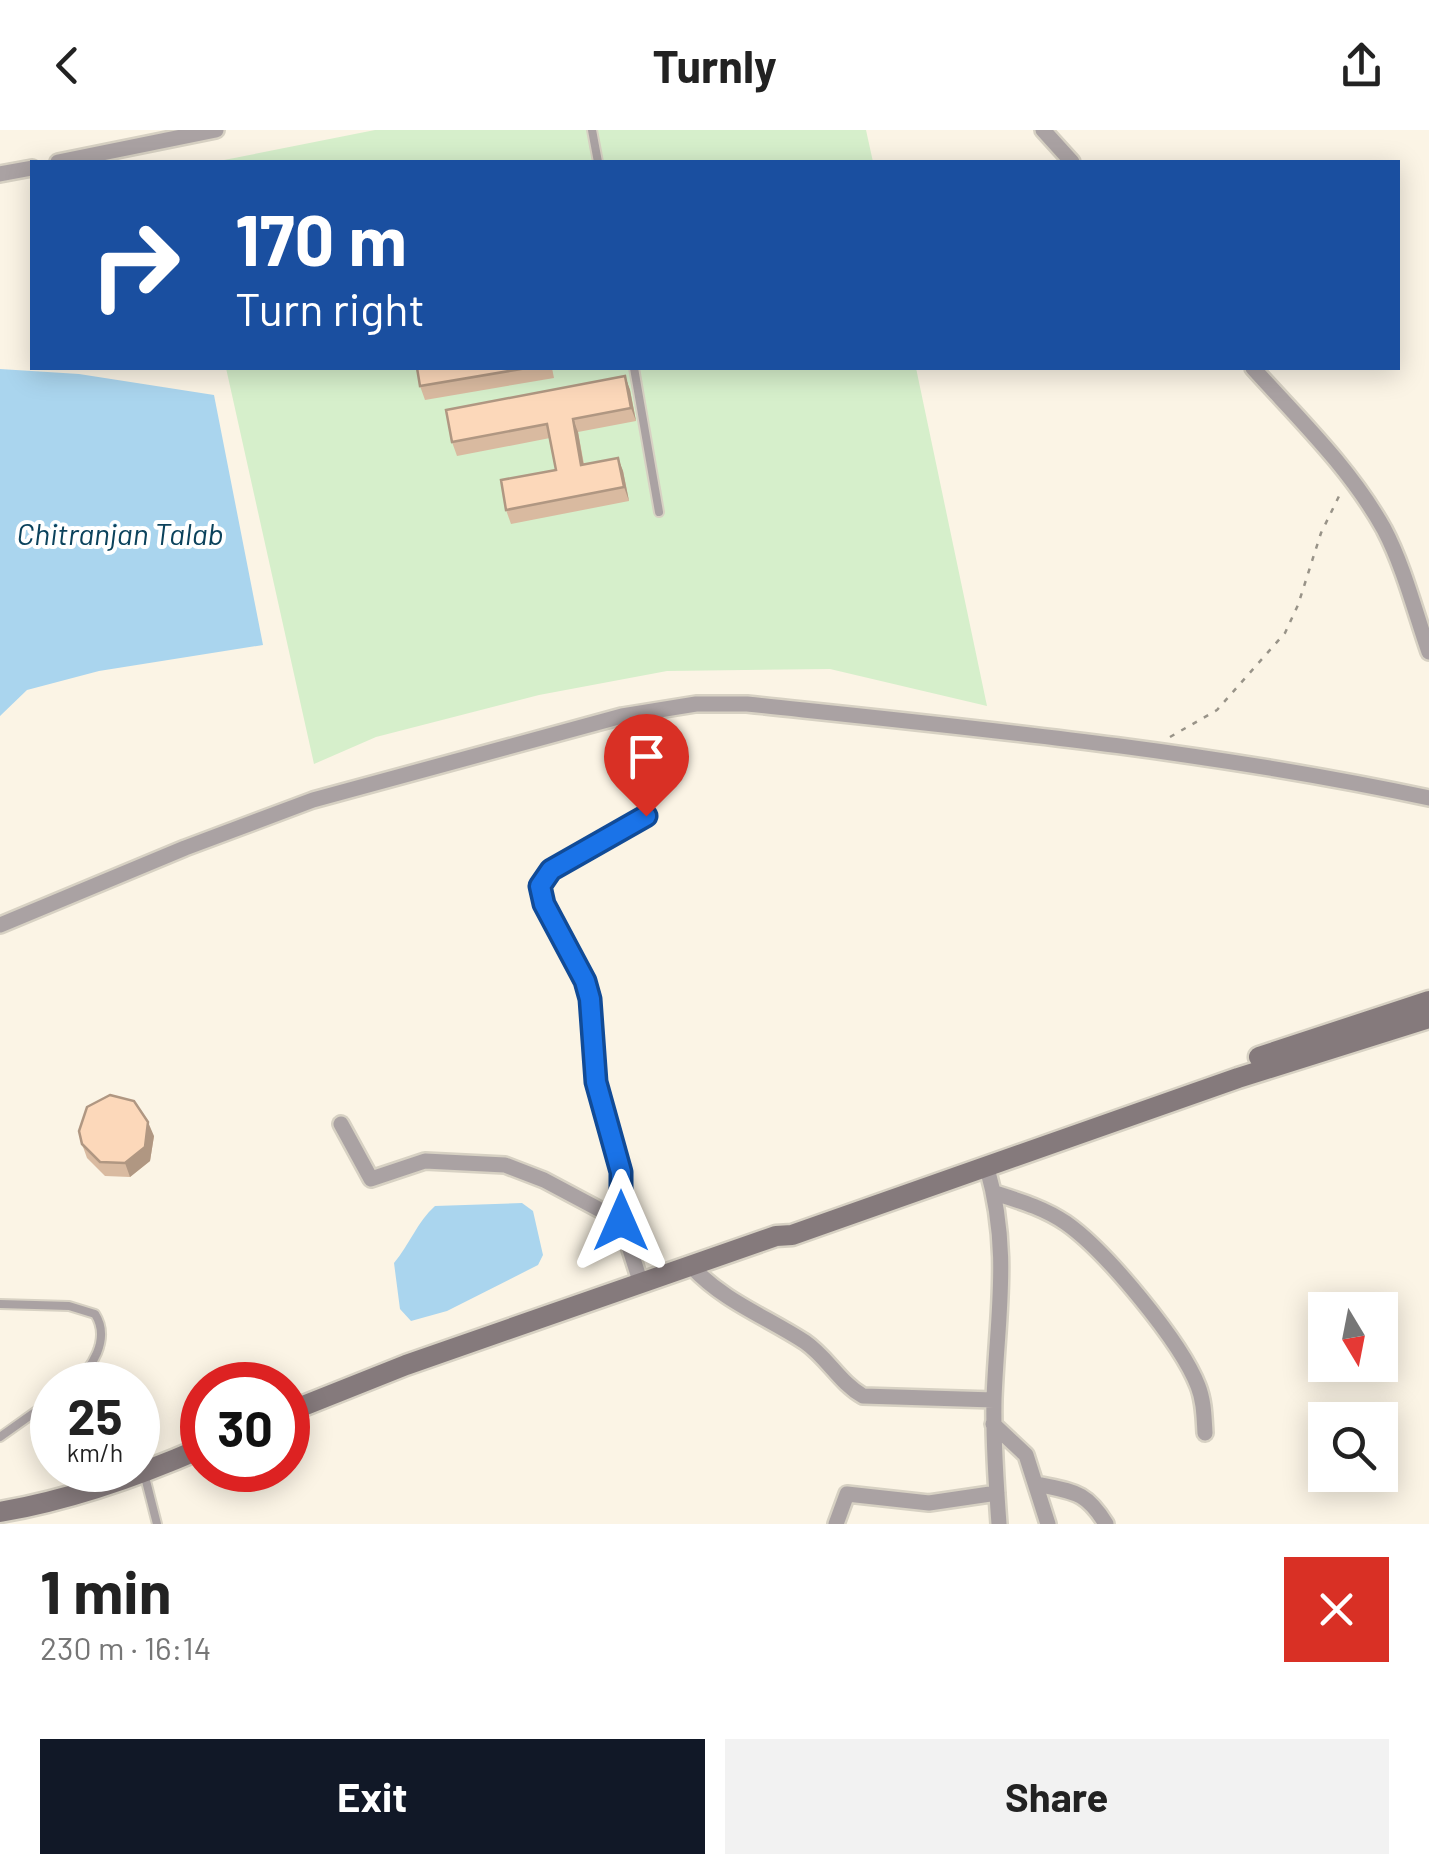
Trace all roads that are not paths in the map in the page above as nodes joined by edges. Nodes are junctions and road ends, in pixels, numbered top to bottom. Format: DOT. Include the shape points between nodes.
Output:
graph roads {
  1 [pos="216,130"];
  2 [pos="592,130"];
  3 [pos="1043,130"];
  4 [pos="68,160"];
  5 [pos="598,160"];
  6 [pos="1070,160"];
  7 [pos="30,168"];
  8 [pos="0,174"];
  9 [pos="634,370"];
  10 [pos="1255,370"];
  11 [pos="659,512"];
  12 [pos="1429,652"];
  13 [pos="1429,798"];
  14 [pos="646,816"];
  15 [pos="0,925"];
  16 [pos="1429,1001"];
  17 [pos="1429,1018"];
  18 [pos="342,1124"];
  19 [pos="987,1168"];
  20 [pos="994,1193"];
  21 [pos="621,1221"];
  22 [pos="776,1236"];
  23 [pos="692,1268"];
  24 [pos="641,1284"];
  25 [pos="0,1304"];
  26 [pos="92,1362"];
  27 [pos="994,1400"];
  28 [pos="310,1403"];
  29 [pos="30,1416"];
  30 [pos="994,1424"];
  31 [pos="1206,1432"];
  32 [pos="0,1437"];
  33 [pos="1038,1484"];
  34 [pos="81,1492"];
  35 [pos="149,1492"];
  36 [pos="997,1493"];
  37 [pos="0,1512"];
  38 [pos="157,1524"];
  39 [pos="836,1524"];
  40 [pos="999,1524"];
  41 [pos="1048,1524"];
  42 [pos="1106,1524"];
  1 -- 4 [label="street"];
  2 -- 5 [label="lane"];
  3 -- 6 [label="street"];
  7 -- 8 [label="street"];
  9 -- 11 [label="lane"];
  10 -- 12 [label="street" via="1349,475 1386,533"];
  13 -- 15 [label="street" via="1114,748 765,706 696,704 622,716 314,800"];
  14 -- 21 [label="street" via="551,870 540,886 590,999 596,1082 621,1172"];
  16 -- 22 [label="main road" via="855,1200 788,1225"];
  17 -- 19 [label="main road"];
  18 -- 21 [label="street" via="372,1179 426,1161 505,1165"];
  19 -- 20 [label="street"];
  19 -- 22 [label="main road"];
  20 -- 27 [label="street" via="1003,1285"];
  20 -- 31 [label="street" via="1050,1213 1105,1261 1195,1378"];
  21 -- 24 [label="street"];
  22 -- 23 [label="main road"];
  23 -- 24 [label="main road"];
  23 -- 27 [label="street" via="736,1305 805,1342 863,1396"];
  24 -- 28 [label="main road"];
  25 -- 26 [label="lane" via="69,1306 96,1314 102,1327"];
  27 -- 30 [label="street"];
  29 -- 32 [label="lane"];
  30 -- 33 [label="street" via="1026,1455"];
  30 -- 36 [label="street"];
  33 -- 41 [label="street"];
  33 -- 42 [label="street" via="1085,1496"];
  34 -- 37 [label="main road"];
  35 -- 38 [label="lane"];
  36 -- 39 [label="street" via="929,1503 847,1494"];
  36 -- 40 [label="street"];
}
